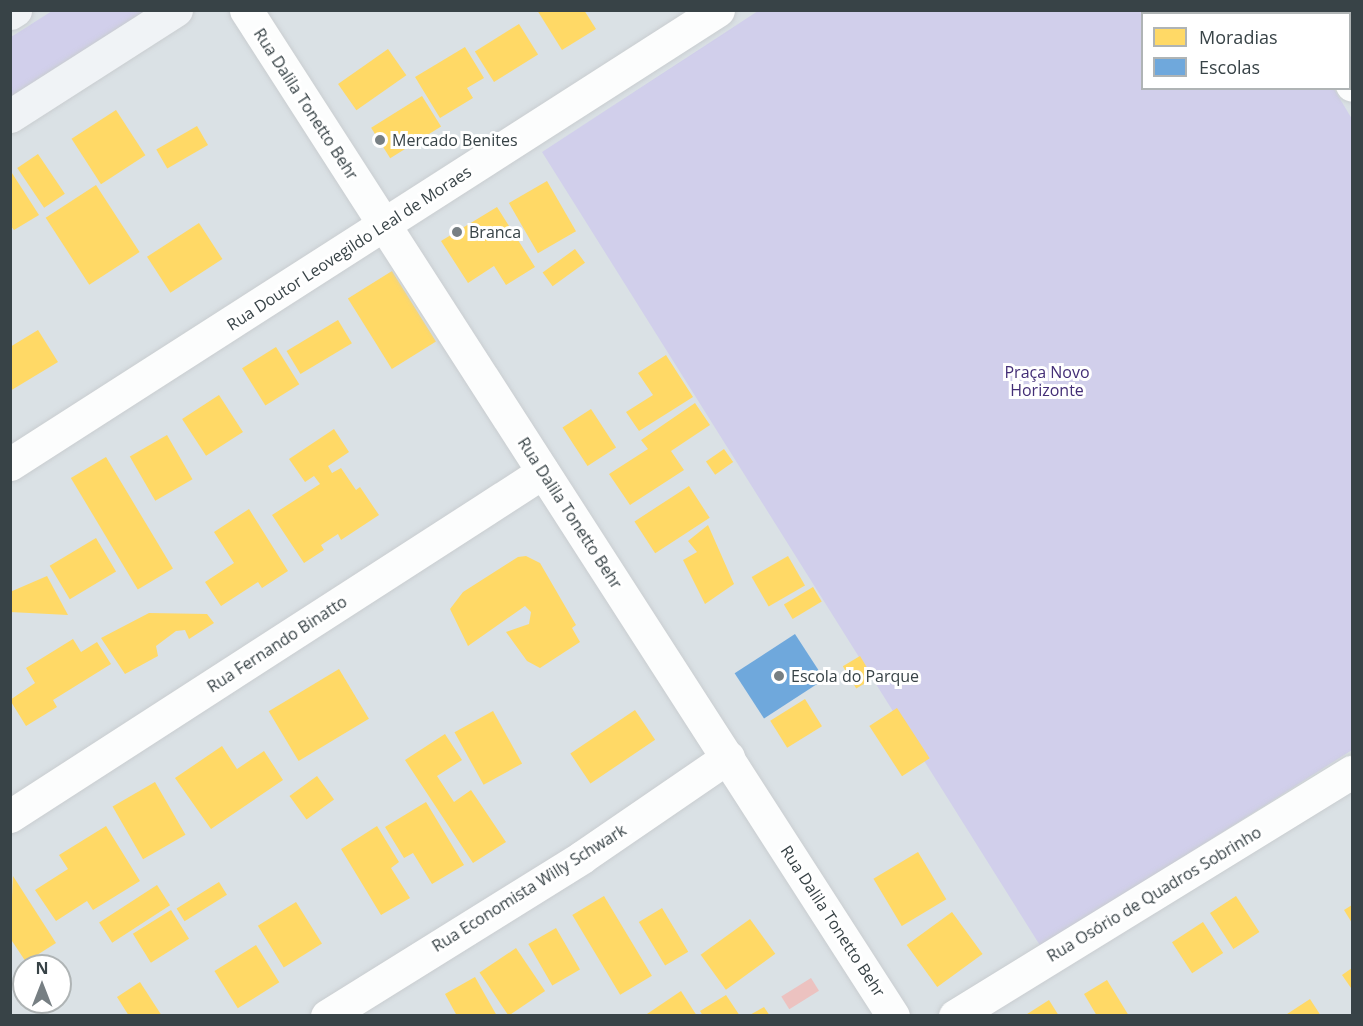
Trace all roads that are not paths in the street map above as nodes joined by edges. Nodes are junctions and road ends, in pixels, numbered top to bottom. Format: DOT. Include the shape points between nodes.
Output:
graph roads {
  1 [pos="15,10"];
  2 [pos="176,10"];
  3 [pos="246,10"];
  4 [pos="717,10"];
  5 [pos="10,13"];
  6 [pos="10,116"];
  7 [pos="384,226"];
  8 [pos="10,464"];
  9 [pos="543,472"];
  10 [pos="728,757"];
  11 [pos="1353,772"];
  12 [pos="10,816"];
  13 [pos="327,1016"];
  14 [pos="893,1016"];
  15 [pos="955,1016"];
  1 -- 5 [label="street"];
  2 -- 6 [label="street"];
  3 -- 7 [label="street, Rua Dalila Tonetto Behr"];
  4 -- 7 [label="street, Rua Doutor Leovegildo Leal de Moraes"];
  7 -- 8 [label="street, Rua Doutor Leovegildo Leal de Moraes"];
  7 -- 9 [label="street, Rua Dalila Tonetto Behr"];
  9 -- 10 [label="street, Rua Dalila Tonetto Behr"];
  9 -- 12 [label="street, Rua Fernando Binatto"];
  10 -- 13 [label="street, Rua Economista Willy Schwark" via="582,857"];
  10 -- 14 [label="street, Rua Dalila Tonetto Behr"];
  11 -- 15 [label="street, Rua Osório de Quadros Sobrinho"];
}
